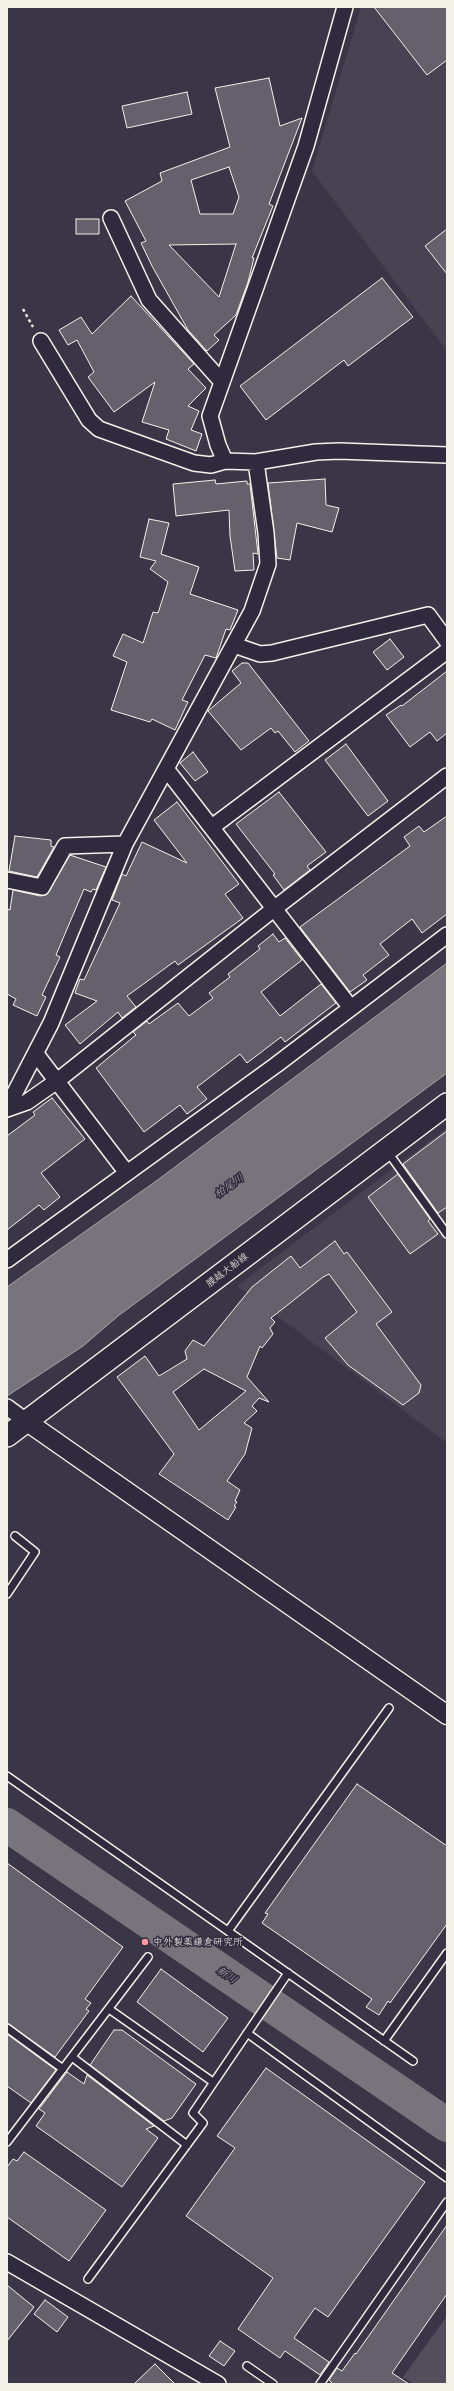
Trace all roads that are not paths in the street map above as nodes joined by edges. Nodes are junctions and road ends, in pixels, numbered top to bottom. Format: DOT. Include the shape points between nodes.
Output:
graph roads {
  1 [pos="345,7"];
  2 [pos="111,218"];
  3 [pos="41,341"];
  4 [pos="222,382"];
  5 [pos="447,455"];
  6 [pos="225,461"];
  7 [pos="256,462"];
  8 [pos="447,641"];
  9 [pos="234,645"];
  10 [pos="447,650"];
  11 [pos="167,770"];
  12 [pos="447,776"];
  13 [pos="212,827"];
  14 [pos="125,844"];
  15 [pos="7,880"];
  16 [pos="275,908"];
  17 [pos="447,935"];
  18 [pos="351,1008"];
  19 [pos="36,1054"];
  20 [pos="57,1081"];
  21 [pos="447,1104"];
  22 [pos="7,1109"];
  23 [pos="386,1150"];
  24 [pos="128,1174"];
  25 [pos="447,1234"];
  26 [pos="7,1260"];
  27 [pos="7,1407"];
  28 [pos="26,1421"];
  29 [pos="7,1436"];
  30 [pos="15,1536"];
  31 [pos="7,1594"];
  32 [pos="389,1708"];
  33 [pos="447,1715"];
  34 [pos="7,1776"];
  35 [pos="228,1931"];
  36 [pos="447,1952"];
  37 [pos="148,1957"];
  38 [pos="288,1974"];
  39 [pos="109,2009"];
  40 [pos="7,2028"];
  41 [pos="247,2033"];
  42 [pos="384,2041"];
  43 [pos="72,2058"];
  44 [pos="413,2061"];
  45 [pos="63,2069"];
  46 [pos="213,2082"];
  47 [pos="7,2142"];
  48 [pos="187,2145"];
  49 [pos="447,2178"];
  50 [pos="447,2202"];
  51 [pos="7,2262"];
  52 [pos="88,2279"];
  53 [pos="246,2366"];
  54 [pos="218,2384"];
  55 [pos="273,2384"];
  56 [pos="320,2384"];
  1 -- 4 [label="street" via="306,146"];
  2 -- 4 [label="street" via="149,300"];
  3 -- 6 [label="street" via="89,420 99,429 194,463 210,465"];
  4 -- 6 [label="street" via="210,416"];
  5 -- 7 [label="street" via="339,451 316,452"];
  6 -- 7 [label="street"];
  7 -- 9 [label="street" via="268,564 252,610"];
  8 -- 9 [label="street" via="428,615 272,654 260,654"];
  9 -- 11 [label="street"];
  10 -- 13 [label="street"];
  11 -- 13 [label="street"];
  11 -- 14 [label="street"];
  12 -- 16 [label="street"];
  13 -- 16 [label="street"];
  14 -- 15 [label="street" via="65,846 42,887"];
  14 -- 19 [label="street"];
  16 -- 18 [label="street"];
  16 -- 20 [label="street"];
  17 -- 18 [label="street"];
  18 -- 24 [label="street"];
  19 -- 20 [label="street"];
  19 -- 22 [label="street"];
  20 -- 22 [label="street" via="27,1102"];
  20 -- 24 [label="street"];
  21 -- 23 [label="main road, 腰越大船線"];
  23 -- 25 [label="lane"];
  23 -- 28 [label="main road, 腰越大船線"];
  24 -- 26 [label="street"];
  27 -- 28 [label="street"];
  28 -- 29 [label="main road, 腰越大船線"];
  28 -- 33 [label="street"];
  30 -- 31 [label="lane" via="35,1552"];
  32 -- 35 [label="lane"];
  34 -- 35 [label="lane"];
  35 -- 38 [label="lane"];
  36 -- 42 [label="lane"];
  37 -- 39 [label="lane"];
  38 -- 41 [label="lane"];
  38 -- 42 [label="lane"];
  39 -- 43 [label="lane"];
  39 -- 46 [label="lane"];
  40 -- 45 [label="lane"];
  41 -- 46 [label="lane"];
  41 -- 49 [label="lane"];
  42 -- 44 [label="lane"];
  43 -- 45 [label="lane"];
  43 -- 48 [label="lane"];
  45 -- 47 [label="lane"];
  46 -- 48 [label="lane" via="192,2113 203,2123"];
  48 -- 52 [label="lane"];
  50 -- 56 [label="lane"];
  51 -- 54 [label="street"];
  53 -- 55 [label="lane"];
}
